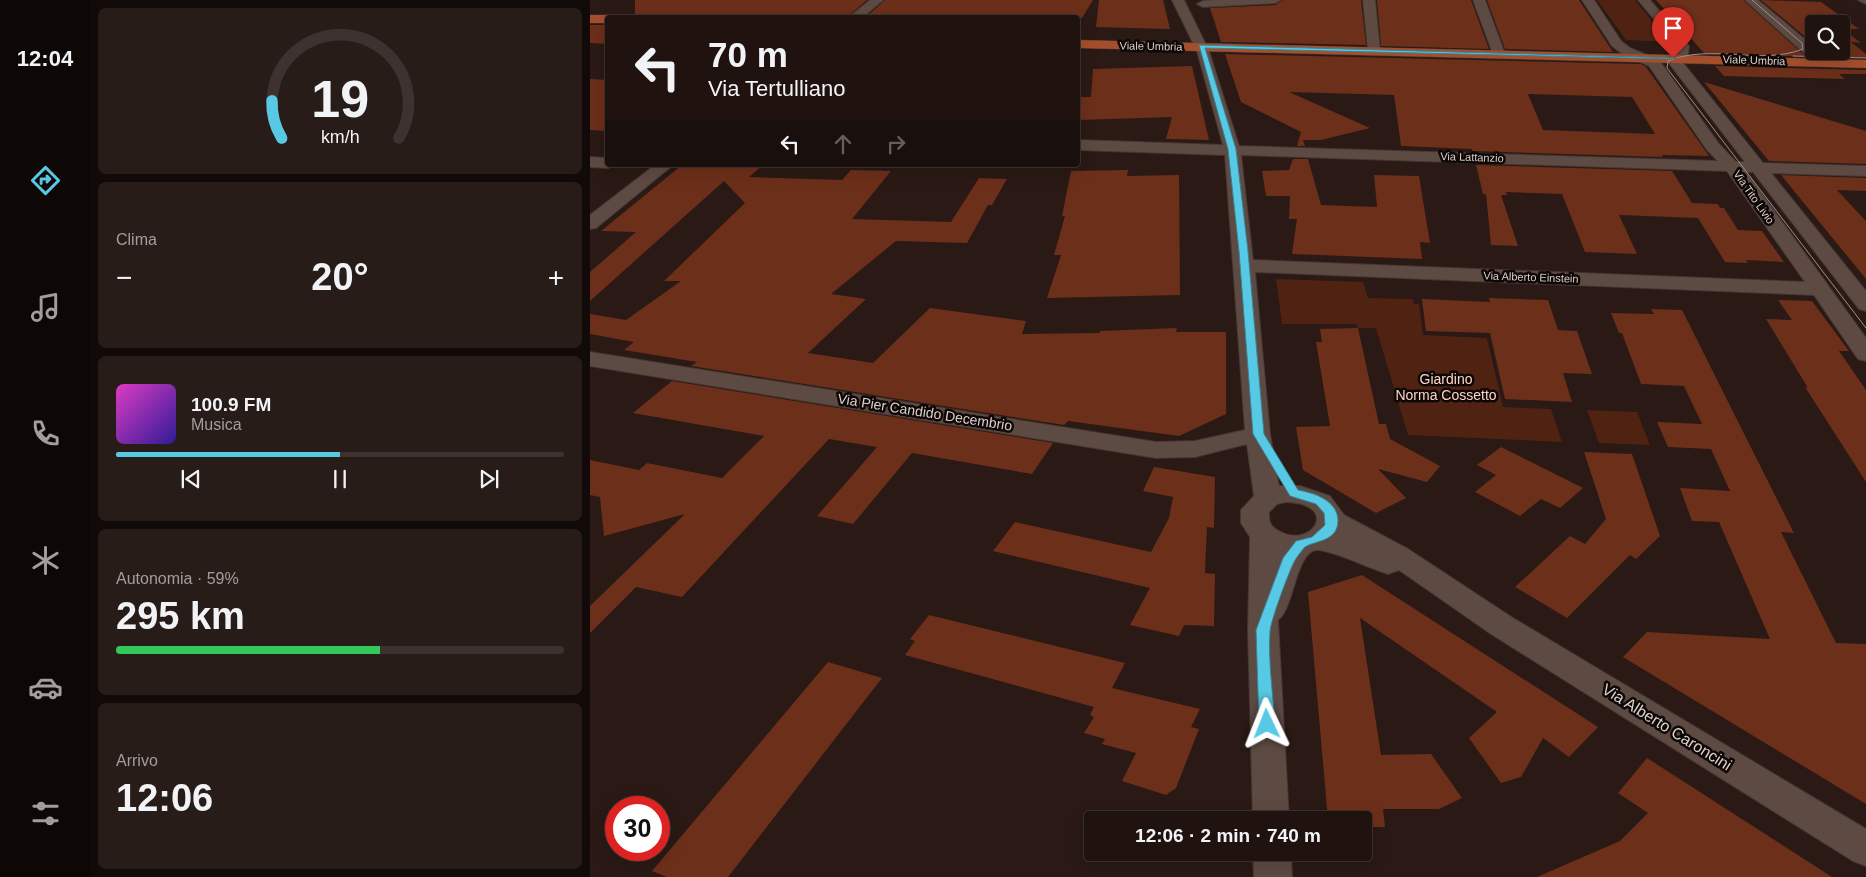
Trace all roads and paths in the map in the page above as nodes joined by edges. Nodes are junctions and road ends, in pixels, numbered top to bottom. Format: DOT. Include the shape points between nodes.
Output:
graph roads {
  1 [pos="877,0"];
  2 [pos="1178,0"];
  3 [pos="1369,0"];
  4 [pos="1478,0"];
  5 [pos="1588,0"];
  6 [pos="1644,0"];
  7 [pos="1751,0"];
  8 [pos="1277,1"];
  9 [pos="1203,4"];
  10 [pos="858,15"];
  11 [pos="590,18"];
  12 [pos="605,19"];
  13 [pos="1080,31"];
  14 [pos="590,32"];
  15 [pos="605,32"];
  16 [pos="1197,40"];
  17 [pos="1080,44"];
  18 [pos="1373,44"];
  19 [pos="1618,44"];
  20 [pos="1805,45"];
  21 [pos="1683,46"];
  22 [pos="1496,48"];
  23 [pos="1805,50"];
  24 [pos="1850,51"];
  25 [pos="1866,51"];
  26 [pos="1647,58"];
  27 [pos="1672,58"];
  28 [pos="1866,64"];
  29 [pos="1080,145"];
  30 [pos="1232,149"];
  31 [pos="590,162"];
  32 [pos="605,162"];
  33 [pos="1732,166"];
  34 [pos="662,167"];
  35 [pos="1759,167"];
  36 [pos="1866,170"];
  37 [pos="590,224"];
  38 [pos="1244,266"];
  39 [pos="1819,289"];
  40 [pos="1866,305"];
  41 [pos="1863,345"];
  42 [pos="590,358"];
  43 [pos="1258,434"];
  44 [pos="1294,493"];
  45 [pos="1268,498"];
  46 [pos="1264,535"];
  47 [pos="1316,535"];
  48 [pos="1263,630"];
  49 [pos="1271,811"];
  50 [pos="1866,849"];
  51 [pos="1272,861"];
  52 [pos="1273,877"];
  1 -- 10 [label="street"];
  2 -- 16 [label="street"];
  3 -- 18 [label="street"];
  4 -- 22 [label="street"];
  5 -- 19 [label="street"];
  6 -- 21 [label="street"];
  7 -- 20 [label="street"];
  8 -- 9 [label="street"];
  11 -- 12 [label="main road"];
  13 -- 16 [label="main road, Viale Umbria"];
  14 -- 15 [label="main road"];
  16 -- 17 [label="main road, Viale Umbria"];
  16 -- 18 [label="main road, Viale Umbria"];
  16 -- 30 [label="street"];
  18 -- 22 [label="main road, Viale Umbria"];
  19 -- 21 [label="main road, Viale Umbria"];
  19 -- 22 [label="main road, Viale Umbria"];
  19 -- 26 [label="street, Viale Umbria" via="1630,53"];
  21 -- 23 [label="main road, Viale Umbria"];
  21 -- 27 [label="street" via="1683,51"];
  22 -- 26 [label="main road, Viale Umbria"];
  24 -- 25 [label="main road"];
  26 -- 27 [label="main road, Viale Umbria"];
  26 -- 33 [label="street, Via Tito Livio" via="1654,63 1713,147"];
  27 -- 28 [label="main road, Viale Umbria"];
  27 -- 35 [label="street, Via Tito Livio"];
  29 -- 30 [label="street, Via Lattanzio"];
  30 -- 33 [label="street, Via Lattanzio"];
  30 -- 38 [label="street"];
  31 -- 32 [label="street"];
  33 -- 35 [label="street, Via Lattanzio"];
  33 -- 39 [label="street, Via Tito Livio"];
  34 -- 37 [label="street"];
  35 -- 36 [label="street, Via Lattanzio"];
  35 -- 40 [label="street, Via Tito Livio"];
  38 -- 39 [label="street, Via Alberto Einstein"];
  38 -- 43 [label="street"];
  39 -- 41 [label="street, Via Tito Livio"];
  42 -- 43 [label="street, Via Pier Candido Decembrio" via="1156,450 1195,449"];
  43 -- 44 [label="street"];
  43 -- 45 [label="street"];
  44 -- 45 [label="street"];
  44 -- 47 [label="street" via="1320,501 1330,512"];
  45 -- 46 [label="street" via="1257,507 1254,517 1256,526"];
  46 -- 47 [label="street" via="1280,543"];
  46 -- 48 [label="street"];
  47 -- 48 [label="street" via="1288,561"];
  47 -- 50 [label="street, Via Alberto Caroncini" via="1368,555 1468,605"];
  48 -- 49 [label="street"];
  51 -- 52 [label="street"];
}
